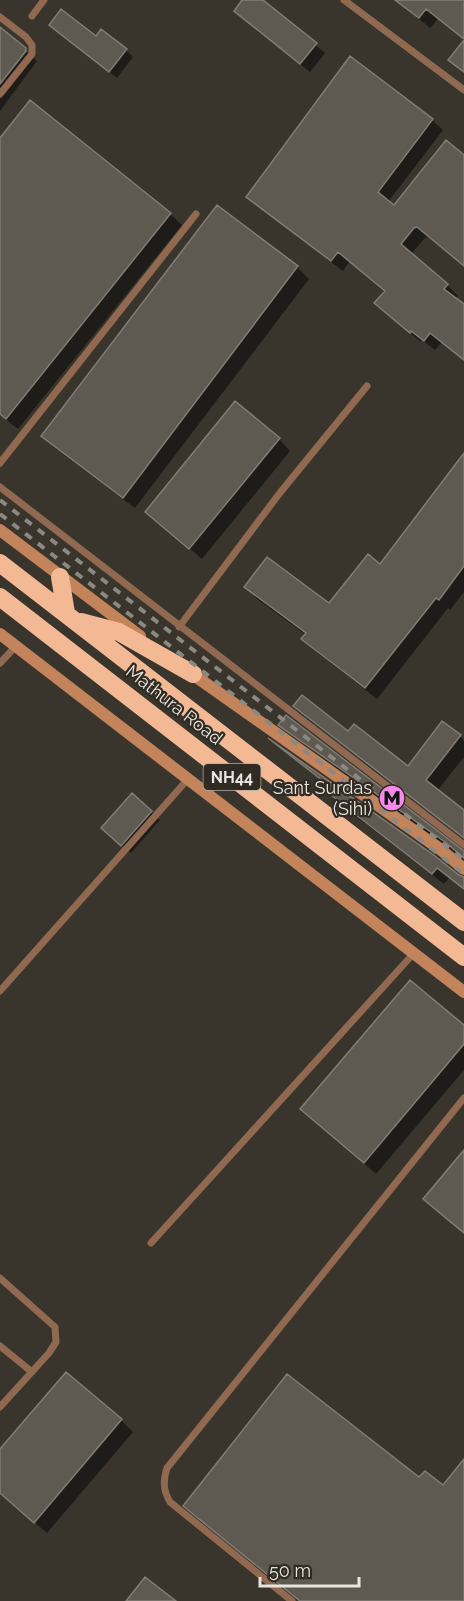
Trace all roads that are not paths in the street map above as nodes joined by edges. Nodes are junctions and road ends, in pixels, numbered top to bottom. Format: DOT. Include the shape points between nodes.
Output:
graph roads {
  1 [pos="44,0"];
  2 [pos="344,0"];
  3 [pos="32,16"];
  4 [pos="0,17"];
  5 [pos="464,90"];
  6 [pos="0,94"];
  7 [pos="196,214"];
  8 [pos="366,386"];
  9 [pos="0,463"];
  10 [pos="0,487"];
  11 [pos="0,530"];
  12 [pos="0,563"];
  13 [pos="60,577"];
  14 [pos="0,597"];
  15 [pos="70,617"];
  16 [pos="179,627"];
  17 [pos="0,634"];
  18 [pos="15,646"];
  19 [pos="0,663"];
  20 [pos="193,674"];
  21 [pos="188,779"];
  22 [pos="464,845"];
  23 [pos="464,869"];
  24 [pos="464,922"];
  25 [pos="414,953"];
  26 [pos="464,957"];
  27 [pos="0,991"];
  28 [pos="464,992"];
  29 [pos="464,1098"];
  30 [pos="151,1243"];
  31 [pos="0,1278"];
  32 [pos="0,1346"];
  33 [pos="32,1372"];
  34 [pos="0,1407"];
  35 [pos="292,1601"];
  1 -- 3 [label="lane"];
  2 -- 5 [label="lane"];
  4 -- 6 [label="lane" via="26,37 32,54"];
  7 -- 9 [label="lane"];
  8 -- 16 [label="lane"];
  10 -- 16 [label="lane"];
  11 -- 13 [label="main road, Mathura Road"];
  12 -- 15 [label="highway, NH44"];
  13 -- 15 [label="highway"];
  13 -- 20 [label="main road, Mathura Road"];
  14 -- 26 [label="highway, Mathura Road / NH44"];
  15 -- 20 [label="highway" via="119,632"];
  15 -- 24 [label="highway, Mathura Road / NH44"];
  16 -- 22 [label="lane"];
  17 -- 18 [label="main road"];
  18 -- 19 [label="lane"];
  18 -- 21 [label="main road"];
  20 -- 23 [label="main road, Mathura Road"];
  21 -- 25 [label="main road"];
  21 -- 27 [label="lane"];
  25 -- 28 [label="main road"];
  25 -- 30 [label="lane"];
  29 -- 35 [label="lane" via="167,1468 163,1480 170,1502"];
  31 -- 33 [label="lane" via="55,1328 56,1342"];
  32 -- 33 [label="lane"];
  33 -- 34 [label="lane"];
}
